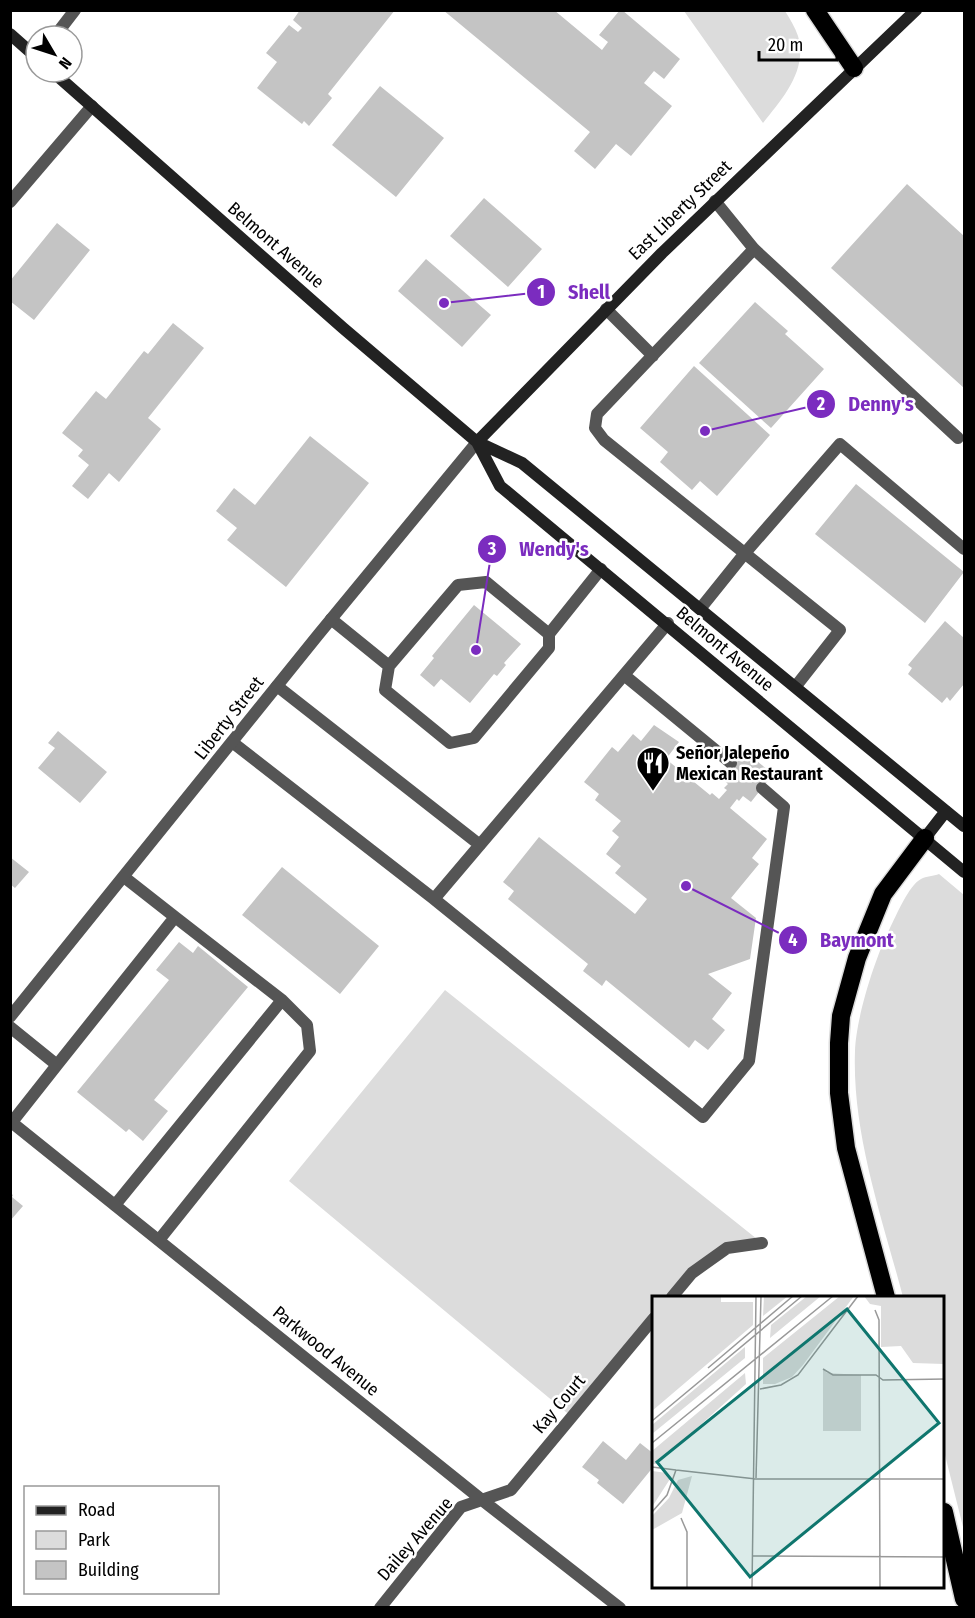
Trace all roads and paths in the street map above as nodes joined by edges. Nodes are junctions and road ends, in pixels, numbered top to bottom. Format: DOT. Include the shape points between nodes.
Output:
graph roads {
  1 [pos="75,10"];
  2 [pos="814,10"];
  3 [pos="916,10"];
  4 [pos="64,24"];
  5 [pos="10,34"];
  6 [pos="24,46"];
  7 [pos="854,68"];
  8 [pos="67,84"];
  9 [pos="92,106"];
  10 [pos="715,201"];
  11 [pos="10,202"];
  12 [pos="754,249"];
  13 [pos="606,309"];
  14 [pos="653,356"];
  15 [pos="958,438"];
  16 [pos="477,442"];
  17 [pos="964,549"];
  18 [pos="745,554"];
  19 [pos="601,569"];
  20 [pos="700,609"];
  21 [pos="331,619"];
  22 [pos="668,623"];
  23 [pos="549,634"];
  24 [pos="388,666"];
  25 [pos="624,675"];
  26 [pos="277,686"];
  27 [pos="796,686"];
  28 [pos="232,742"];
  29 [pos="731,763"];
  30 [pos="762,788"];
  31 [pos="946,811"];
  32 [pos="964,826"];
  33 [pos="925,838"];
  34 [pos="480,845"];
  35 [pos="964,872"];
  36 [pos="124,877"];
  37 [pos="434,899"];
  38 [pos="175,917"];
  39 [pos="282,1000"];
  40 [pos="10,1017"];
  41 [pos="10,1027"];
  42 [pos="57,1065"];
  43 [pos="11,1121"];
  44 [pos="115,1205"];
  45 [pos="159,1240"];
  46 [pos="762,1243"];
  47 [pos="673,1296"];
  48 [pos="886,1296"];
  49 [pos="652,1320"];
  50 [pos="482,1500"];
  51 [pos="945,1516"];
  52 [pos="964,1599"];
  53 [pos="380,1608"];
  54 [pos="620,1608"];
  1 -- 4 [label="street"];
  2 -- 7 [label="highway"];
  3 -- 7 [label="main road, East Liberty Street"];
  5 -- 6 [label="main road"];
  7 -- 10 [label="main road, East Liberty Street"];
  8 -- 9 [label="main road, Belmont Avenue"];
  9 -- 11 [label="street"];
  9 -- 16 [label="main road, Belmont Avenue"];
  10 -- 12 [label="street"];
  10 -- 13 [label="main road, East Liberty Street"];
  12 -- 14 [label="street"];
  12 -- 15 [label="street"];
  13 -- 14 [label="street"];
  13 -- 16 [label="main road, East Liberty Street"];
  14 -- 18 [label="street" via="597,414 595,428 604,440"];
  16 -- 19 [label="main road, Belmont Avenue" via="500,486"];
  16 -- 20 [label="main road, Belmont Avenue" via="522,463"];
  16 -- 21 [label="street, Liberty Street"];
  17 -- 18 [label="street" via="840,444"];
  18 -- 20 [label="street"];
  18 -- 27 [label="street" via="840,630"];
  19 -- 22 [label="main road, Belmont Avenue"];
  19 -- 23 [label="street"];
  20 -- 27 [label="main road, Belmont Avenue"];
  21 -- 24 [label="street"];
  21 -- 26 [label="street, Liberty Street"];
  22 -- 25 [label="street"];
  22 -- 33 [label="main road, Belmont Avenue"];
  23 -- 24 [label="street" via="486,582 458,585"];
  23 -- 24 [label="street" via="549,648 474,738 450,742 385,690"];
  25 -- 29 [label="street"];
  25 -- 34 [label="street"];
  26 -- 28 [label="street, Liberty Street"];
  26 -- 34 [label="street"];
  27 -- 31 [label="main road, Belmont Avenue"];
  28 -- 36 [label="street, Liberty Street"];
  28 -- 37 [label="street"];
  30 -- 37 [label="street" via="784,807 749,1061 703,1117"];
  31 -- 32 [label="main road, Belmont Avenue"];
  31 -- 33 [label="main road"];
  33 -- 35 [label="main road, Belmont Avenue"];
  33 -- 48 [label="highway" via="883,894 857,958 840,1024 839,1093 846,1148"];
  34 -- 37 [label="street"];
  36 -- 38 [label="street"];
  36 -- 40 [label="street, Liberty Street"];
  38 -- 39 [label="street"];
  38 -- 42 [label="street"];
  39 -- 44 [label="street"];
  39 -- 45 [label="street" via="307,1026 310,1051"];
  41 -- 42 [label="street"];
  42 -- 43 [label="street"];
  43 -- 44 [label="street, Parkwood Avenue"];
  44 -- 45 [label="street, Parkwood Avenue"];
  45 -- 50 [label="street, Parkwood Avenue"];
  46 -- 47 [label="street" via="727,1248 692,1273"];
  49 -- 50 [label="street, Kay Court" via="511,1490"];
  50 -- 53 [label="street, Dailey Avenue" via="461,1508"];
  50 -- 54 [label="street, Parkwood Avenue"];
  51 -- 52 [label="highway"];
}
